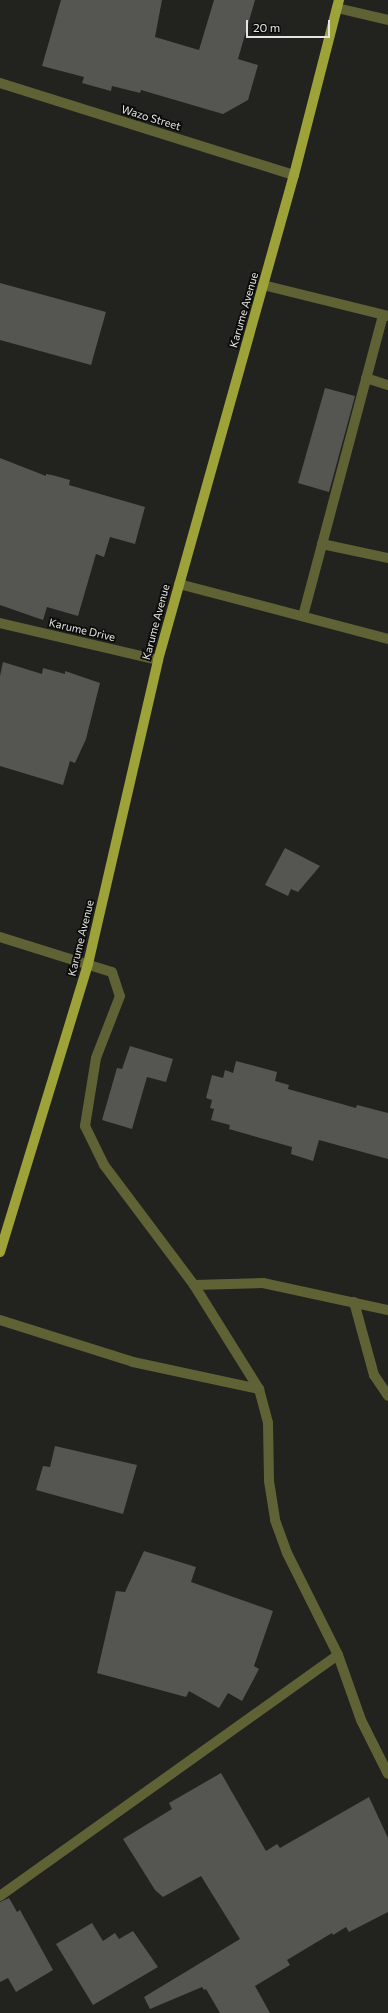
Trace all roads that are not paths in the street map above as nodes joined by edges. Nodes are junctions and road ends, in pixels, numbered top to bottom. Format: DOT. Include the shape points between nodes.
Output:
graph roads {
  1 [pos="338,4"];
  2 [pos="388,20"];
  3 [pos="0,83"];
  4 [pos="294,175"];
  5 [pos="263,285"];
  6 [pos="386,316"];
  7 [pos="366,378"];
  8 [pos="388,385"];
  9 [pos="322,544"];
  10 [pos="388,558"];
  11 [pos="179,584"];
  12 [pos="303,616"];
  13 [pos="0,623"];
  14 [pos="388,639"];
  15 [pos="158,660"];
  16 [pos="0,937"];
  17 [pos="88,964"];
  18 [pos="0,1252"];
  19 [pos="194,1285"];
  20 [pos="354,1302"];
  21 [pos="388,1310"];
  22 [pos="0,1320"];
  23 [pos="259,1389"];
  24 [pos="388,1396"];
  25 [pos="338,1654"];
  26 [pos="388,1774"];
  27 [pos="0,1896"];
  1 -- 2 [label="street"];
  1 -- 4 [label="main road, Karume Avenue"];
  3 -- 4 [label="street, Wazo Street"];
  4 -- 5 [label="main road, Karume Avenue"];
  5 -- 6 [label="street"];
  5 -- 11 [label="main road, Karume Avenue"];
  6 -- 7 [label="street"];
  7 -- 8 [label="street"];
  7 -- 9 [label="street"];
  9 -- 10 [label="street"];
  9 -- 12 [label="street"];
  11 -- 12 [label="street"];
  11 -- 15 [label="main road, Karume Avenue"];
  12 -- 14 [label="street"];
  13 -- 15 [label="street, Karume Drive"];
  15 -- 17 [label="main road, Karume Avenue"];
  16 -- 17 [label="street"];
  17 -- 18 [label="main road, Karume Avenue"];
  17 -- 19 [label="street" via="112,972 120,996 96,1058 85,1126 104,1165"];
  19 -- 20 [label="street" via="262,1283"];
  19 -- 23 [label="street"];
  20 -- 21 [label="street"];
  20 -- 24 [label="street" via="374,1375"];
  22 -- 23 [label="street" via="133,1362"];
  23 -- 25 [label="street" via="268,1423 268,1481 275,1520 287,1553"];
  25 -- 26 [label="street" via="361,1720"];
  25 -- 27 [label="street"];
}
